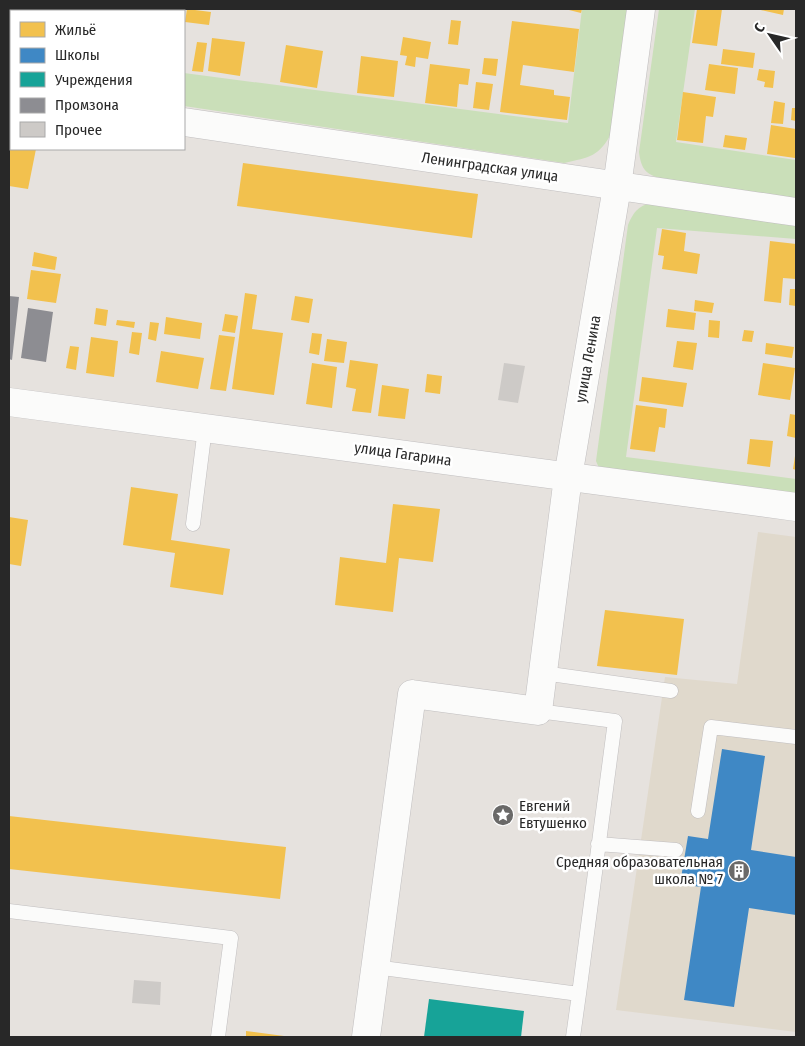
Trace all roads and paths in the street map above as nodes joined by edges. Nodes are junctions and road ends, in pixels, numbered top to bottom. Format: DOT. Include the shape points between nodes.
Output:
graph roads {
  1 [pos="641,9"];
  2 [pos="185,122"];
  3 [pos="617,187"];
  4 [pos="796,212"];
  5 [pos="9,402"];
  6 [pos="204,428"];
  7 [pos="568,476"];
  8 [pos="796,508"];
  9 [pos="193,524"];
  10 [pos="543,673"];
  11 [pos="671,690"];
  12 [pos="538,711"];
  13 [pos="796,737"];
  14 [pos="698,811"];
  15 [pos="598,844"];
  16 [pos="676,850"];
  17 [pos="9,911"];
  18 [pos="375,967"];
  19 [pos="579,994"];
  20 [pos="218,1037"];
  21 [pos="366,1037"];
  22 [pos="573,1037"];
  1 -- 3 [label="street, улица Ленина"];
  2 -- 3 [label="street, Ленинградская улица"];
  3 -- 4 [label="street, Ленинградская улица"];
  3 -- 7 [label="street, улица Ленина"];
  5 -- 6 [label="street, улица Гагарина"];
  6 -- 7 [label="street, улица Гагарина"];
  6 -- 9 [label="lane"];
  7 -- 8 [label="street, улица Гагарина"];
  7 -- 10 [label="street, улица Ленина"];
  10 -- 11 [label="lane"];
  10 -- 12 [label="street, улица Ленина"];
  12 -- 15 [label="lane" via="615,721"];
  12 -- 18 [label="street" via="412,694"];
  13 -- 14 [label="lane" via="711,727"];
  15 -- 16 [label="lane"];
  15 -- 19 [label="lane"];
  17 -- 20 [label="lane" via="230,938"];
  18 -- 19 [label="lane"];
  18 -- 21 [label="street"];
  19 -- 22 [label="lane"];
}
